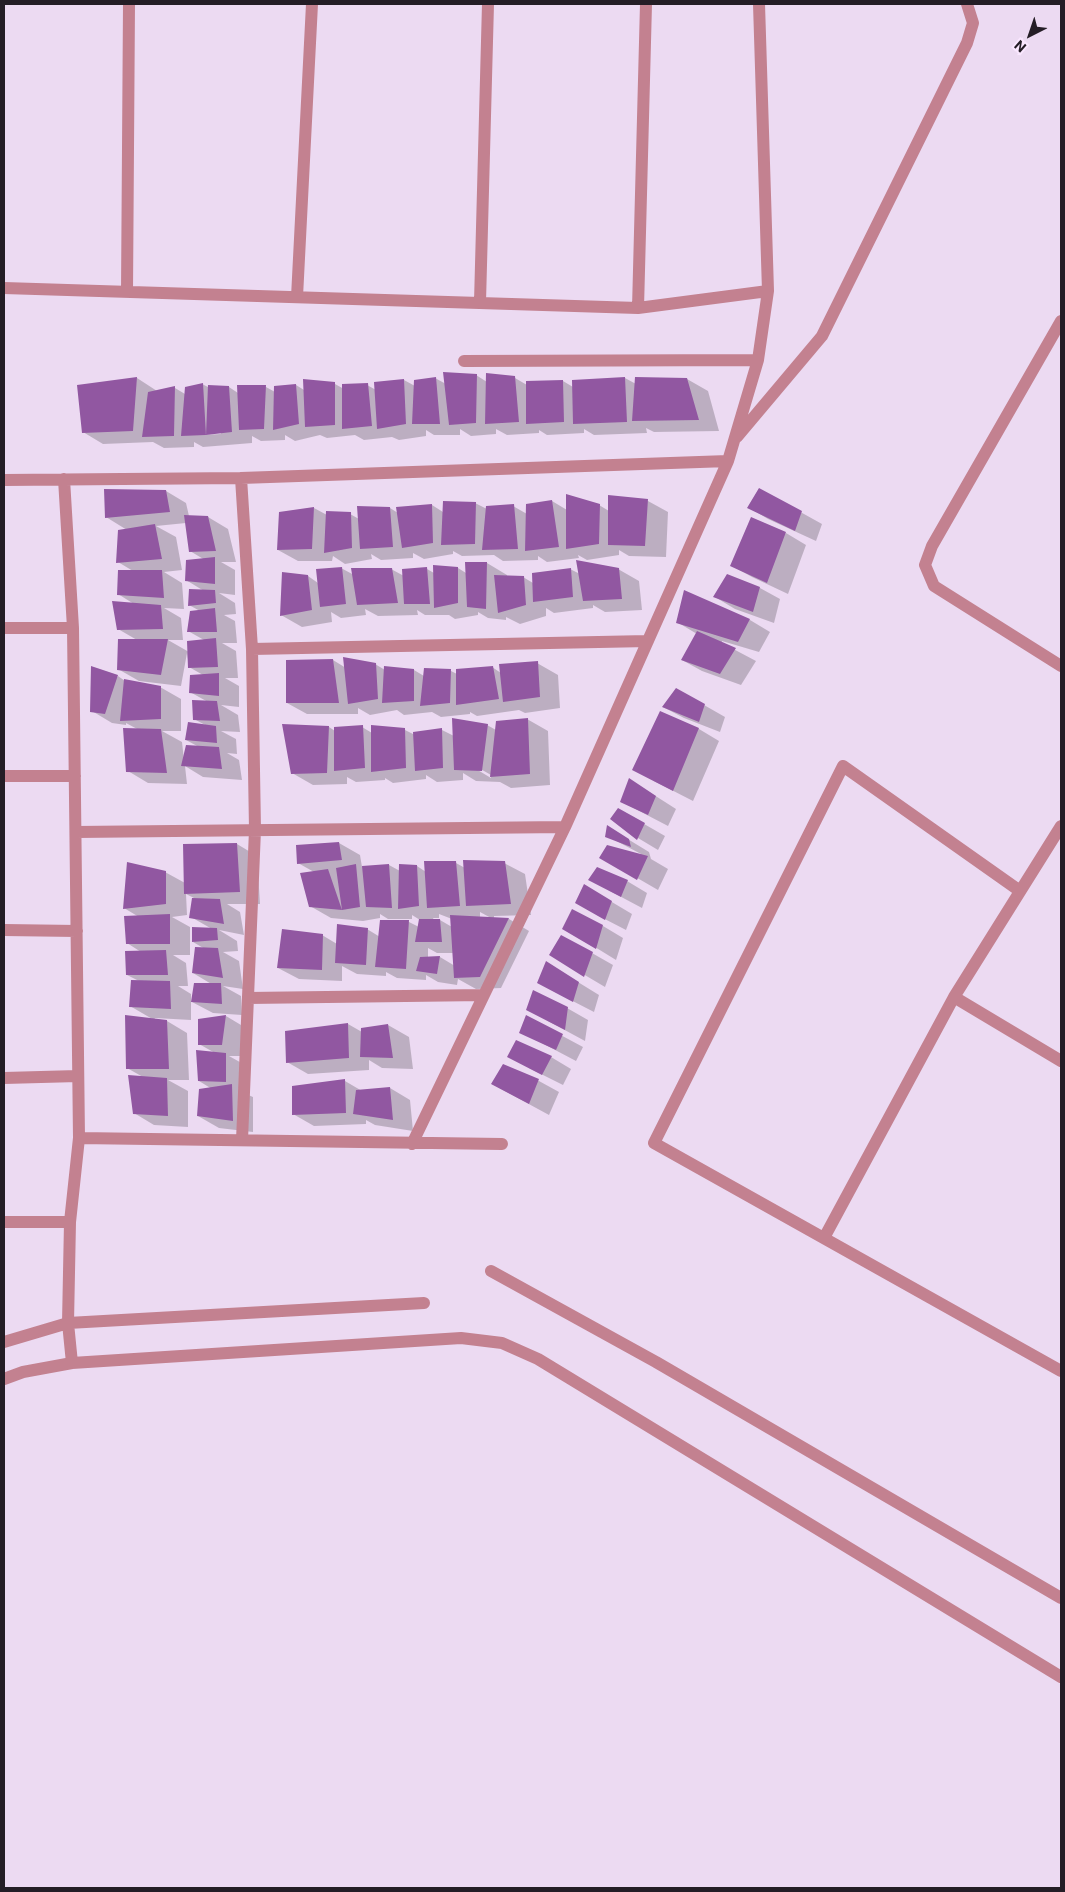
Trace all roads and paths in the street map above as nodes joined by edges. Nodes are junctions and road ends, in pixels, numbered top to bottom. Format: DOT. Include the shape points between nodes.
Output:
graph roads {
  1 [pos="129,4"];
  2 [pos="312,4"];
  3 [pos="488,4"];
  4 [pos="646,4"];
  5 [pos="759,4"];
  6 [pos="967,4"];
  7 [pos="4,288"];
  8 [pos="768,291"];
  9 [pos="126,292"];
  10 [pos="297,297"];
  11 [pos="480,302"];
  12 [pos="638,308"];
  13 [pos="1061,321"];
  14 [pos="758,360"];
  15 [pos="464,361"];
  16 [pos="734,441"];
  17 [pos="728,461"];
  18 [pos="241,478"];
  19 [pos="64,479"];
  20 [pos="4,480"];
  21 [pos="4,628"];
  22 [pos="73,628"];
  23 [pos="648,641"];
  24 [pos="252,649"];
  25 [pos="1061,666"];
  26 [pos="4,776"];
  27 [pos="75,776"];
  28 [pos="1061,826"];
  29 [pos="565,827"];
  30 [pos="255,830"];
  31 [pos="76,832"];
  32 [pos="1020,891"];
  33 [pos="4,930"];
  34 [pos="77,931"];
  35 [pos="484,995"];
  36 [pos="954,997"];
  37 [pos="248,998"];
  38 [pos="1061,1061"];
  39 [pos="78,1076"];
  40 [pos="4,1078"];
  41 [pos="79,1138"];
  42 [pos="242,1140"];
  43 [pos="412,1144"];
  44 [pos="502,1144"];
  45 [pos="4,1222"];
  46 [pos="70,1222"];
  47 [pos="824,1238"];
  48 [pos="491,1271"];
  49 [pos="424,1303"];
  50 [pos="68,1323"];
  51 [pos="4,1342"];
  52 [pos="72,1363"];
  53 [pos="1061,1371"];
  54 [pos="4,1379"];
  55 [pos="1061,1598"];
  56 [pos="1061,1677"];
  1 -- 9 [label="street"];
  2 -- 10 [label="street"];
  3 -- 11 [label="street"];
  4 -- 12 [label="street"];
  5 -- 8 [label="street"];
  6 -- 16 [label="street" via="972,23 967,43 822,336"];
  7 -- 9 [label="street"];
  8 -- 12 [label="street"];
  8 -- 14 [label="street"];
  9 -- 10 [label="street"];
  10 -- 11 [label="street"];
  11 -- 12 [label="street"];
  13 -- 25 [label="street" via="932,546 925,565 934,586"];
  14 -- 15 [label="street"];
  14 -- 16 [label="street"];
  16 -- 17 [label="street"];
  17 -- 18 [label="street"];
  17 -- 23 [label="street"];
  18 -- 19 [label="street"];
  18 -- 24 [label="street"];
  19 -- 20 [label="street"];
  19 -- 22 [label="street"];
  21 -- 22 [label="street"];
  22 -- 27 [label="street"];
  23 -- 24 [label="street"];
  23 -- 29 [label="street"];
  24 -- 30 [label="street"];
  26 -- 27 [label="street"];
  27 -- 31 [label="street"];
  28 -- 32 [label="street"];
  29 -- 30 [label="street"];
  29 -- 35 [label="street"];
  30 -- 31 [label="street"];
  30 -- 37 [label="street"];
  31 -- 34 [label="street"];
  32 -- 36 [label="street"];
  32 -- 47 [label="street" via="843,766 654,1143"];
  33 -- 34 [label="street"];
  34 -- 39 [label="street"];
  35 -- 37 [label="street"];
  35 -- 43 [label="street"];
  36 -- 38 [label="street"];
  36 -- 47 [label="street"];
  37 -- 42 [label="street"];
  39 -- 40 [label="street"];
  39 -- 41 [label="street"];
  41 -- 42 [label="street"];
  41 -- 46 [label="street"];
  42 -- 43 [label="street"];
  43 -- 44 [label="street"];
  45 -- 46 [label="street"];
  46 -- 50 [label="street"];
  47 -- 53 [label="street"];
  48 -- 55 [label="street" via="656,1362"];
  49 -- 50 [label="street"];
  50 -- 51 [label="street"];
  50 -- 52 [label="street"];
  52 -- 54 [label="street"];
  52 -- 56 [label="street" via="461,1338 502,1343 538,1359"];
}
